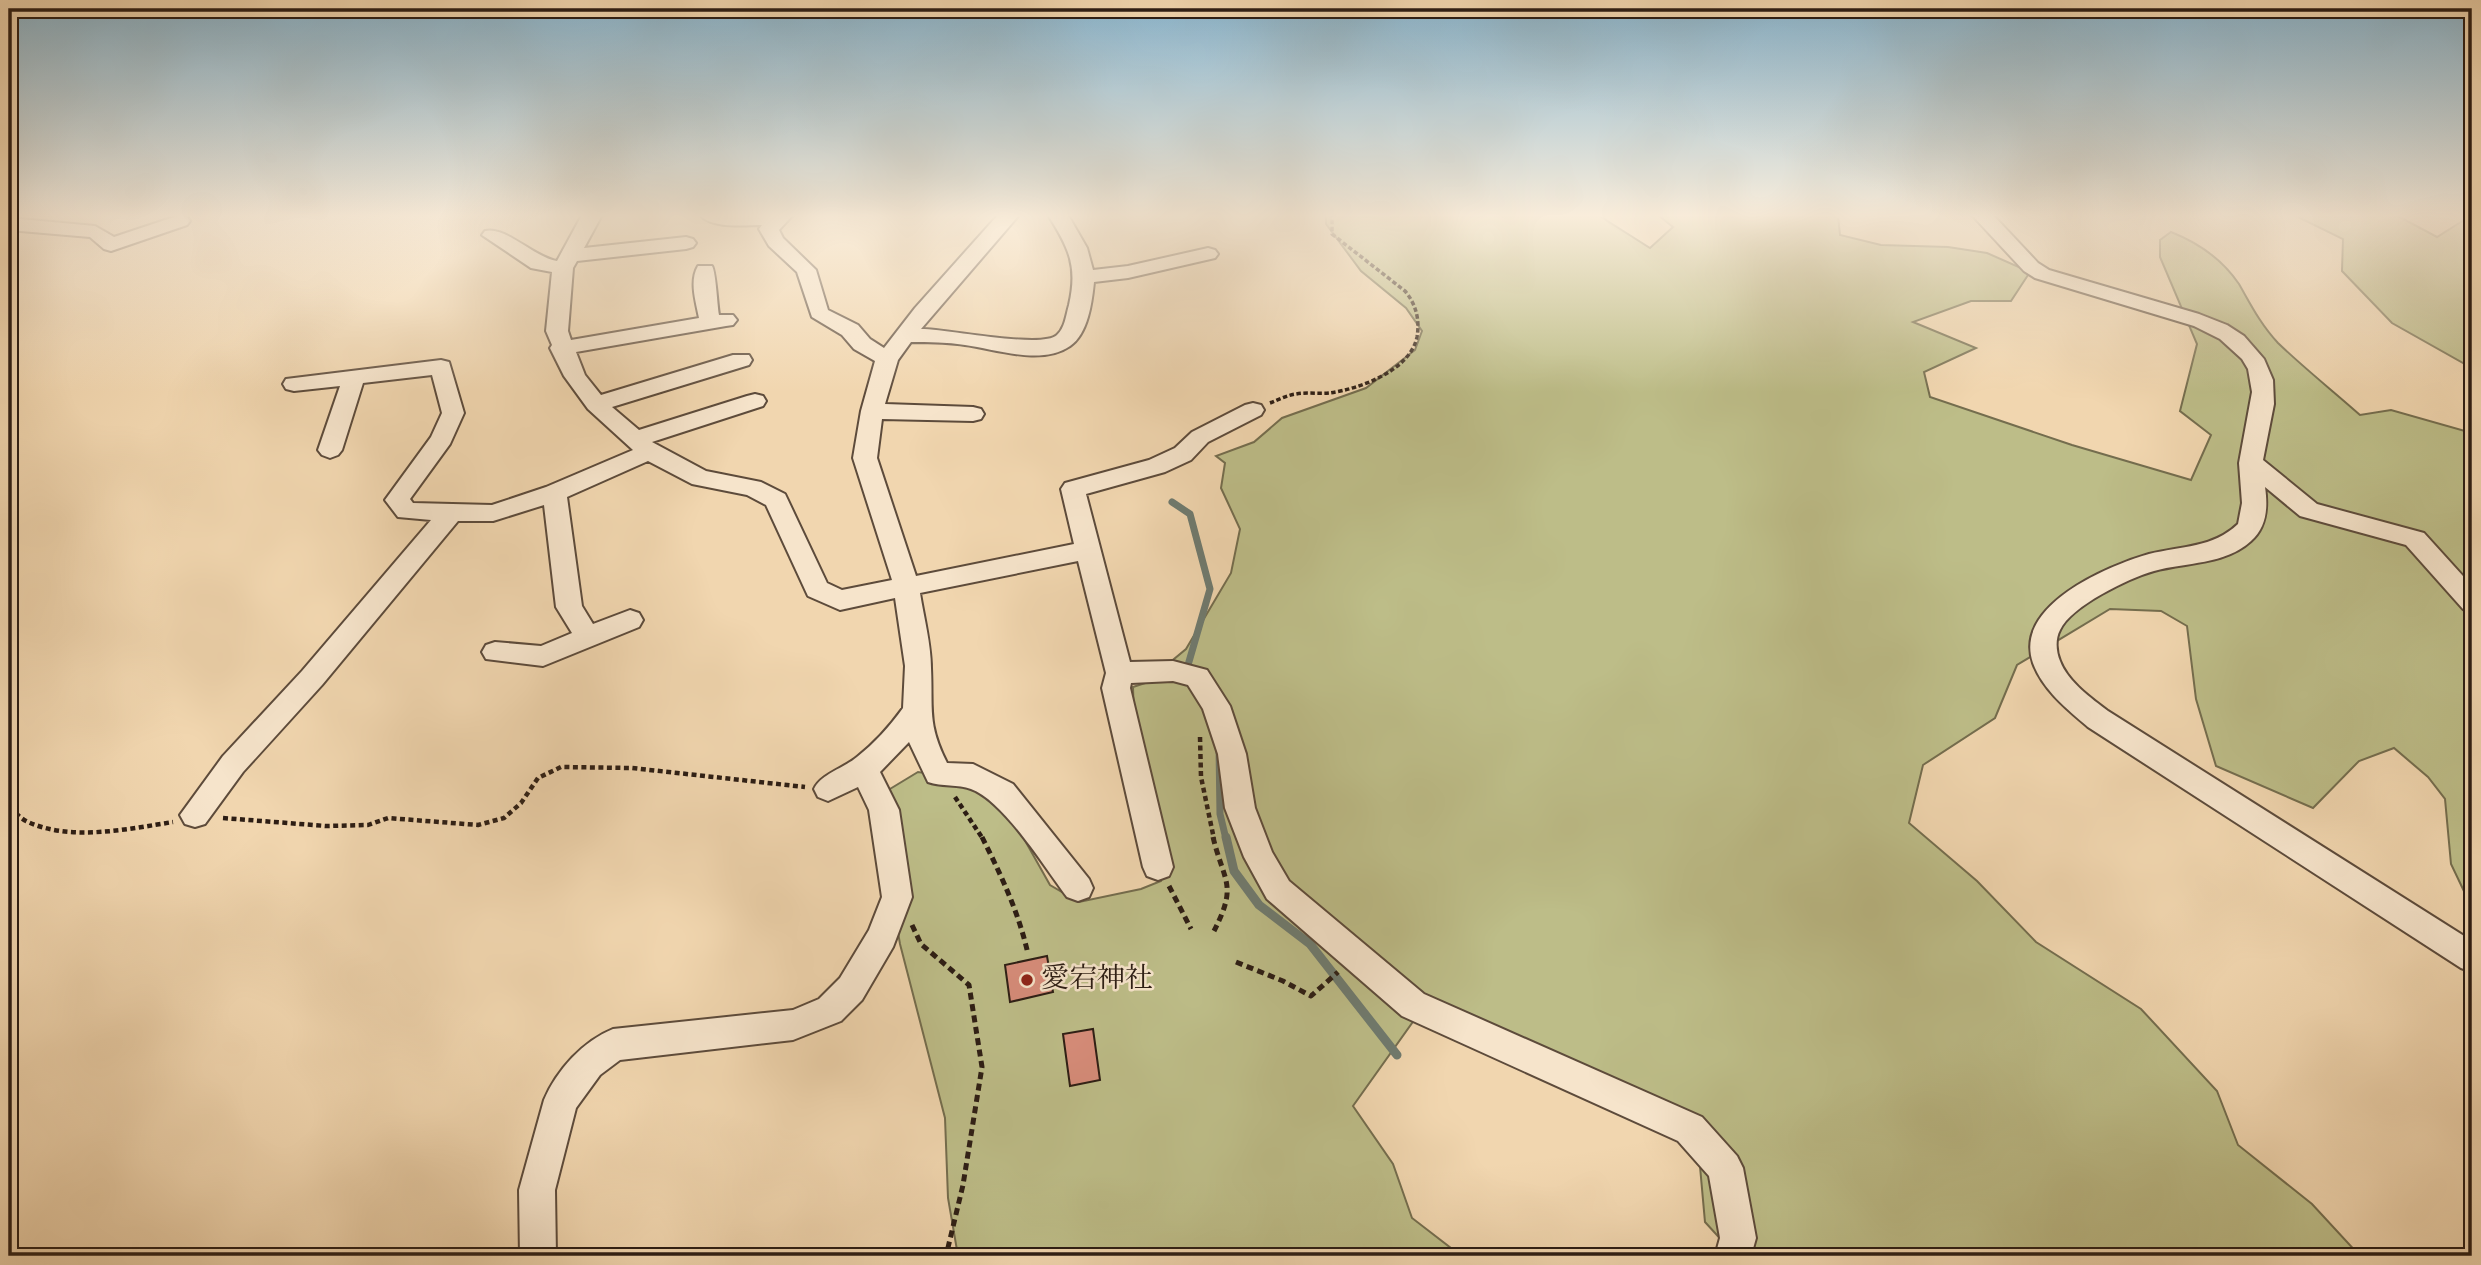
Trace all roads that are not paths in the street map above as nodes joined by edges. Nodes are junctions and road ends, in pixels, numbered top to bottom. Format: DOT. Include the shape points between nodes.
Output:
graph roads {
  1 [pos="564,274"];
  2 [pos="705,274"];
  3 [pos="808,274"];
  4 [pos="957,274"];
  5 [pos="1085,274"];
  6 [pos="1111,274"];
  7 [pos="2042,274"];
  8 [pos="1086,277"];
  9 [pos="904,335"];
  10 [pos="561,348"];
  11 [pos="887,359"];
  12 [pos="741,360"];
  13 [pos="354,377"];
  14 [pos="294,384"];
  15 [pos="755,401"];
  16 [pos="596,404"];
  17 [pos="1253,410"];
  18 [pos="872,411"];
  19 [pos="973,414"];
  20 [pos="643,445"];
  21 [pos="330,450"];
  22 [pos="2251,463"];
  23 [pos="554,493"];
  24 [pos="452,512"];
  25 [pos="1089,550"];
  26 [pos="906,585"];
  27 [pos="2472,602"];
  28 [pos="630,620"];
  29 [pos="588,638"];
  30 [pos="495,652"];
  31 [pos="1119,673"];
  32 [pos="916,711"];
  33 [pos="864,769"];
  34 [pos="828,789"];
  35 [pos="195,815"];
  36 [pos="1158,867"];
  37 [pos="1079,888"];
  38 [pos="2472,958"];
  39 [pos="538,1256"];
  40 [pos="1733,1256"];
  1 -- 10 [label="street" via="557,331"];
  2 -- 10 [label="street" via="704,289 718,321"];
  3 -- 11 [label="street" via="819,313"];
  4 -- 9 [label="street"];
  5 -- 8 [label="street"];
  6 -- 8 [label="street"];
  7 -- 22 [label="street" via="2185,316 2229,334 2260,370 2264,395"];
  8 -- 9 [label="street" via="1072,330 1062,342 1030,347"];
  9 -- 11 [label="street"];
  10 -- 16 [label="street"];
  11 -- 18 [label="street"];
  12 -- 16 [label="street"];
  13 -- 14 [label="street"];
  13 -- 21 [label="street"];
  13 -- 24 [label="street" via="441,367 453,413 442,439 397,500 407,511"];
  15 -- 20 [label="street"];
  16 -- 20 [label="street"];
  17 -- 25 [label="street" via="1200,437 1183,454 1166,462 1073,489"];
  18 -- 19 [label="street"];
  18 -- 26 [label="street" via="865,458"];
  20 -- 23 [label="street"];
  20 -- 26 [label="street" via="700,478 753,488 776,500 817,589 840,600"];
  22 -- 27 [label="street" via="2309,510 2415,539"];
  22 -- 38 [label="street" via="2254,518 2244,535 2226,547 2148,564 2086,591 2054,615 2043,632 2046,660 2057,681 2098,719"];
  23 -- 24 [label="street" via="493,513"];
  23 -- 29 [label="street" via="569,607"];
  24 -- 35 [label="street" via="233,764"];
  25 -- 26 [label="street"];
  25 -- 31 [label="street"];
  26 -- 32 [label="street" via="918,666"];
  28 -- 29 [label="street"];
  29 -- 30 [label="street" via="542,656"];
  31 -- 36 [label="street" via="1116,688"];
  31 -- 40 [label="street" via="1174,671 1197,677 1216,706 1232,754 1240,808 1278,890 1404,997 1690,1129 1725,1168 1738,1238"];
  32 -- 33 [label="street" via="902,732"];
  32 -- 37 [label="street" via="920,737 938,774 973,776 1003,792"];
  33 -- 34 [label="street"];
  33 -- 39 [label="street" via="884,810 897,897 881,937 851,989 830,1010 793,1025 612,1045 587,1064 561,1100 540,1177"];
}
